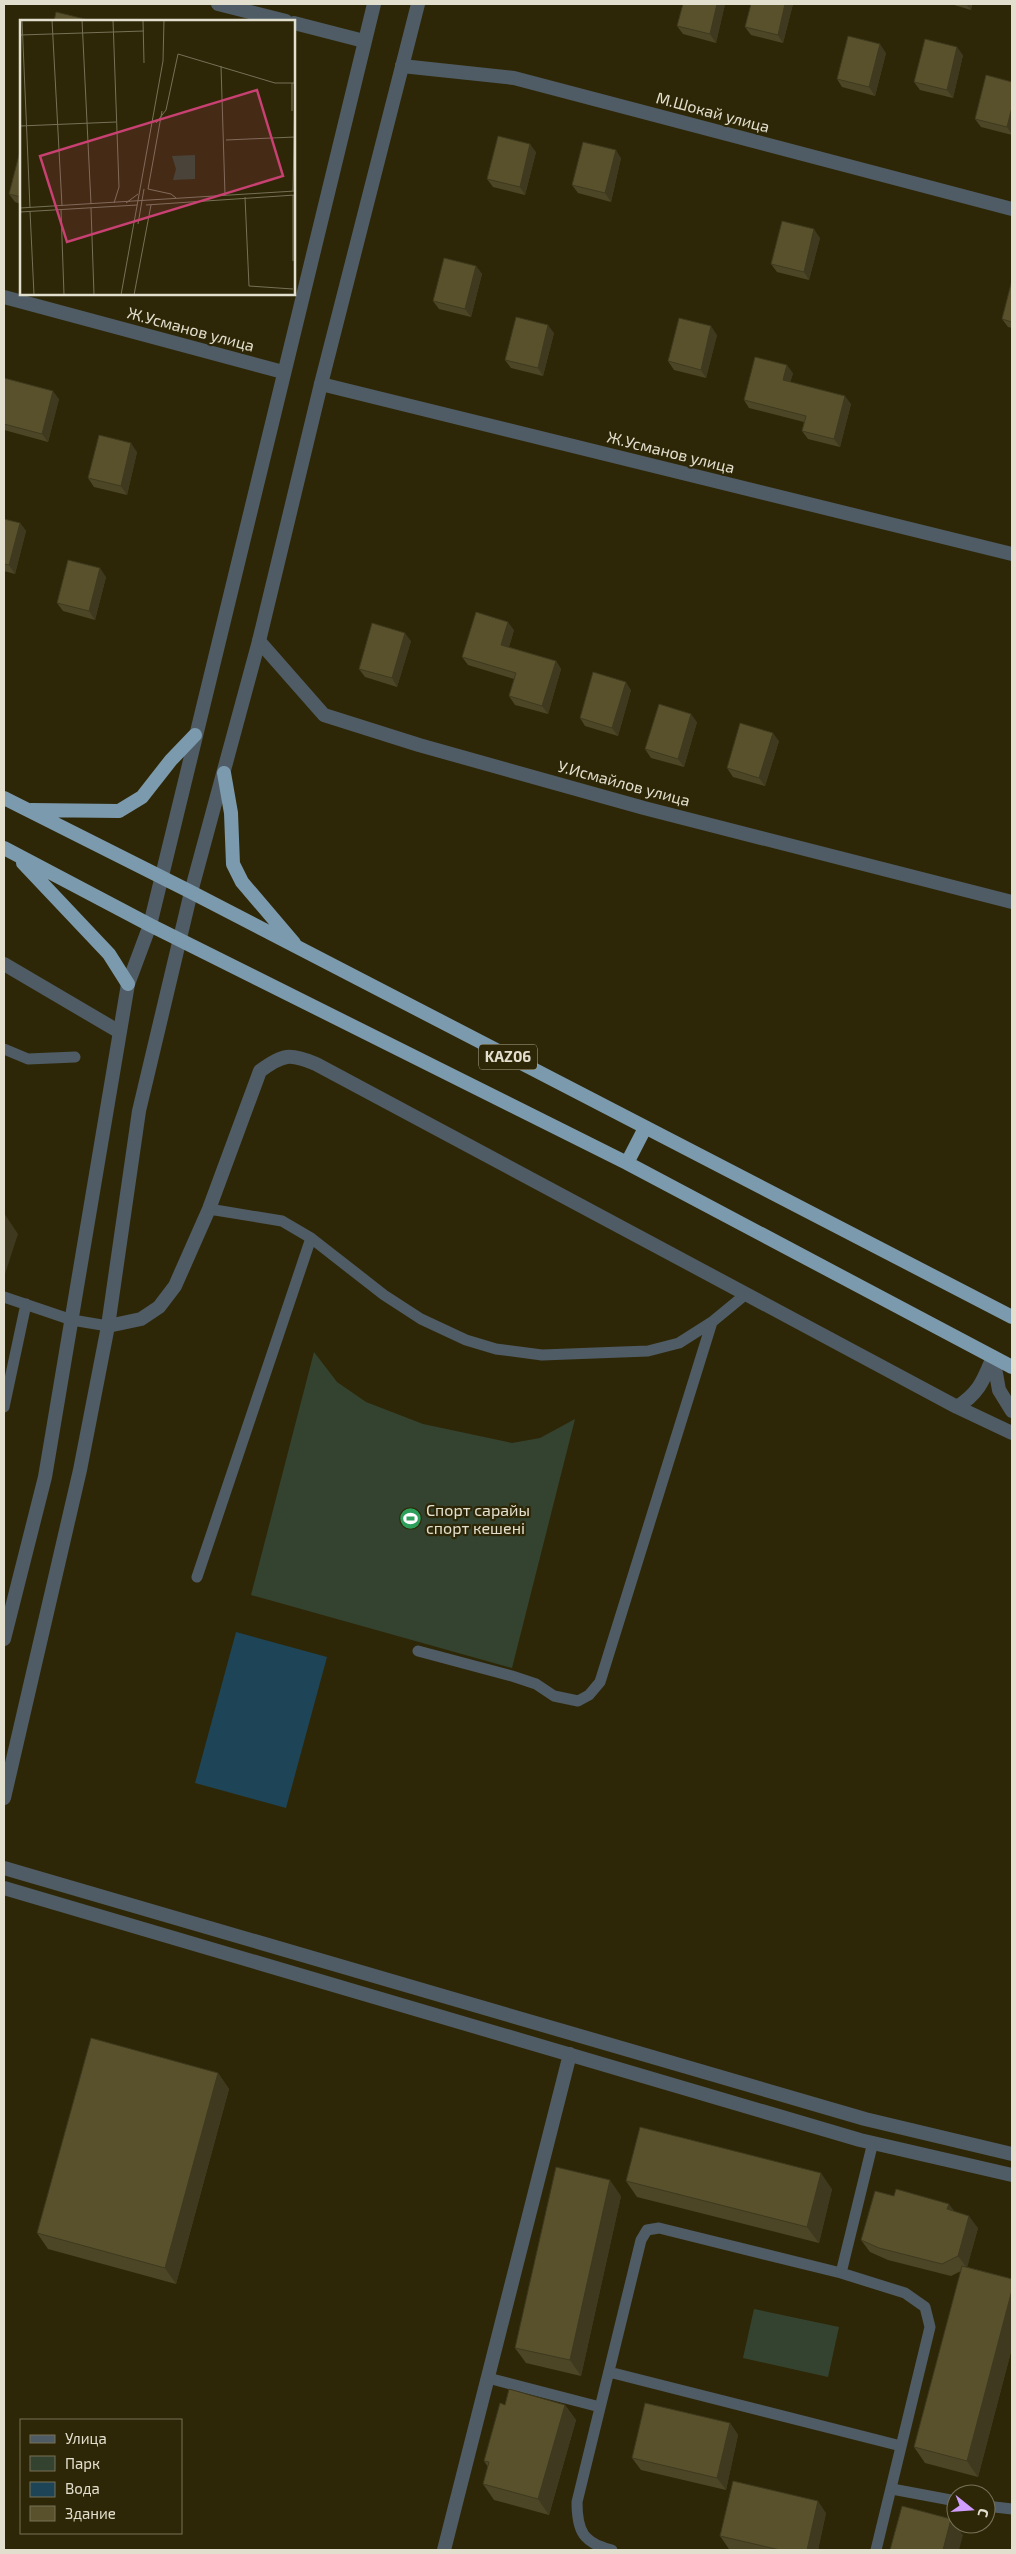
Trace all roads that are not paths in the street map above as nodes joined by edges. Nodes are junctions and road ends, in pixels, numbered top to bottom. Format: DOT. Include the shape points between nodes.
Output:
graph roads {
  1 [pos="218,4"];
  2 [pos="374,4"];
  3 [pos="418,4"];
  4 [pos="282,20"];
  5 [pos="295,23"];
  6 [pos="364,41"];
  7 [pos="402,66"];
  8 [pos="1012,209"];
  9 [pos="4,297"];
  10 [pos="283,372"];
  11 [pos="321,384"];
  12 [pos="1012,554"];
  13 [pos="259,641"];
  14 [pos="195,735"];
  15 [pos="224,773"];
  16 [pos="4,798"];
  17 [pos="28,810"];
  18 [pos="9,850"];
  19 [pos="161,878"];
  20 [pos="191,892"];
  21 [pos="1012,902"];
  22 [pos="150,925"];
  23 [pos="180,940"];
  24 [pos="299,950"];
  25 [pos="4,964"];
  26 [pos="128,984"];
  27 [pos="118,1032"];
  28 [pos="4,1050"];
  29 [pos="75,1057"];
  30 [pos="645,1128"];
  31 [pos="627,1163"];
  32 [pos="209,1208"];
  33 [pos="311,1238"];
  34 [pos="746,1294"];
  35 [pos="4,1297"];
  36 [pos="26,1304"];
  37 [pos="1012,1317"];
  38 [pos="72,1320"];
  39 [pos="712,1322"];
  40 [pos="108,1326"];
  41 [pos="993,1357"];
  42 [pos="1012,1366"];
  43 [pos="4,1407"];
  44 [pos="956,1407"];
  45 [pos="1012,1411"];
  46 [pos="1012,1433"];
  47 [pos="197,1577"];
  48 [pos="4,1640"];
  49 [pos="418,1651"];
  50 [pos="4,1798"];
  51 [pos="4,1868"];
  52 [pos="4,1888"];
  53 [pos="570,2054"];
  54 [pos="878,2122"];
  55 [pos="873,2142"];
  56 [pos="1012,2154"];
  57 [pos="1012,2175"];
  58 [pos="841,2273"];
  59 [pos="609,2372"];
  60 [pos="488,2378"];
  61 [pos="600,2407"];
  62 [pos="901,2446"];
  63 [pos="892,2489"];
  64 [pos="946,2499"];
  65 [pos="996,2507"];
  66 [pos="1012,2509"];
  67 [pos="444,2550"];
  68 [pos="612,2550"];
  69 [pos="876,2550"];
  1 -- 4 [label="street"];
  2 -- 6 [label="street"];
  3 -- 7 [label="street"];
  5 -- 6 [label="street"];
  6 -- 10 [label="street"];
  7 -- 8 [label="street, М.Шокай улица" via="514,78"];
  7 -- 11 [label="street"];
  9 -- 10 [label="street, Ж.Усманов улица"];
  10 -- 14 [label="street"];
  11 -- 12 [label="street, Ж.Усманов улица"];
  11 -- 13 [label="street"];
  13 -- 15 [label="street"];
  13 -- 21 [label="street, У.Исмайлов улица" via="324,715 644,808"];
  14 -- 17 [label="highway" via="142,797 119,811"];
  14 -- 19 [label="street"];
  15 -- 20 [label="street"];
  15 -- 24 [label="highway" via="231,813 233,864 242,882"];
  16 -- 17 [label="highway, KАZ06"];
  17 -- 19 [label="highway, KАZ06"];
  18 -- 22 [label="highway, KАZ06"];
  18 -- 26 [label="highway" via="109,954"];
  19 -- 20 [label="highway, KАZ06"];
  19 -- 22 [label="street"];
  20 -- 23 [label="street"];
  20 -- 24 [label="highway, KАZ06"];
  22 -- 23 [label="highway, KАZ06"];
  22 -- 26 [label="street"];
  23 -- 31 [label="highway, KАZ06"];
  23 -- 40 [label="street" via="140,1111"];
  24 -- 30 [label="highway, KАZ06"];
  25 -- 27 [label="street"];
  26 -- 27 [label="street"];
  27 -- 38 [label="street"];
  28 -- 29 [label="lane" via="28,1059"];
  30 -- 31 [label="highway"];
  30 -- 37 [label="highway, KАZ06"];
  31 -- 41 [label="highway, KАZ06"];
  32 -- 33 [label="lane" via="282,1221"];
  32 -- 34 [label="street" via="260,1071 276,1059 296,1055"];
  32 -- 40 [label="street" via="175,1286 159,1307 141,1319"];
  33 -- 39 [label="lane" via="384,1295 421,1319 466,1340 496,1349 542,1355 648,1351 679,1343"];
  33 -- 47 [label="lane"];
  34 -- 39 [label="lane"];
  34 -- 44 [label="street"];
  35 -- 36 [label="lane"];
  36 -- 38 [label="lane"];
  36 -- 43 [label="lane"];
  38 -- 40 [label="lane"];
  38 -- 48 [label="street" via="45,1477"];
  39 -- 49 [label="lane" via="600,1682 589,1695 578,1701 554,1696 536,1684 512,1676"];
  40 -- 50 [label="street" via="80,1470"];
  41 -- 42 [label="highway, KАZ06"];
  41 -- 44 [label="street" via="981,1386 971,1398"];
  41 -- 45 [label="street" via="999,1390"];
  44 -- 46 [label="street"];
  51 -- 54 [label="street"];
  52 -- 53 [label="street"];
  53 -- 55 [label="street"];
  53 -- 60 [label="street"];
  54 -- 55 [label="street"];
  54 -- 56 [label="street"];
  55 -- 57 [label="street"];
  55 -- 58 [label="lane"];
  58 -- 59 [label="lane" via="659,2228 647,2230 640,2240"];
  58 -- 62 [label="lane" via="905,2292 925,2307 930,2327"];
  59 -- 61 [label="lane"];
  59 -- 62 [label="lane"];
  60 -- 61 [label="lane"];
  60 -- 67 [label="street"];
  61 -- 68 [label="lane" via="577,2502 577,2524 594,2546"];
  62 -- 63 [label="lane"];
  63 -- 64 [label="lane"];
  63 -- 69 [label="lane"];
  65 -- 66 [label="lane"];
}
